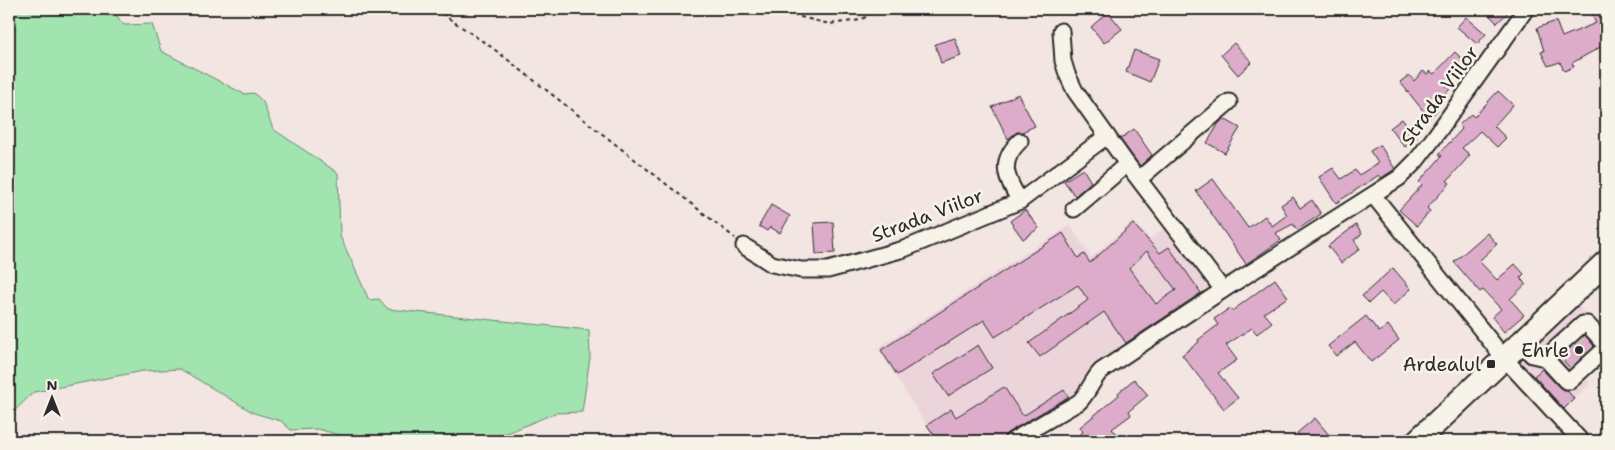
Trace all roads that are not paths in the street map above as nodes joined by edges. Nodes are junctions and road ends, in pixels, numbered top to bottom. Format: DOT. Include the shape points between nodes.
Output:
graph roads {
  1 [pos="1526,9"];
  2 [pos="1061,30"];
  3 [pos="1229,102"];
  4 [pos="1107,136"];
  5 [pos="1020,141"];
  6 [pos="1127,164"];
  7 [pos="1139,179"];
  8 [pos="1373,195"];
  9 [pos="1020,200"];
  10 [pos="1074,209"];
  11 [pos="744,246"];
  12 [pos="1606,262"];
  13 [pos="1223,290"];
  14 [pos="1521,342"];
  15 [pos="1606,346"];
  16 [pos="1504,358"];
  17 [pos="1545,358"];
  18 [pos="1012,441"];
  19 [pos="1417,441"];
  20 [pos="1581,441"];
  1 -- 8 [label="street, Strada Viilor" via="1416,161 1399,178"];
  2 -- 4 [label="street" via="1067,74"];
  3 -- 7 [label="street"];
  4 -- 6 [label="street"];
  4 -- 9 [label="street, Strada Viilor"];
  5 -- 9 [label="street" via="1011,149 1006,161 1006,176"];
  6 -- 7 [label="street"];
  6 -- 10 [label="street"];
  7 -- 13 [label="street"];
  8 -- 13 [label="street, Strada Viilor"];
  8 -- 16 [label="street"];
  9 -- 11 [label="street, Strada Viilor" via="904,249 828,270 801,270 772,264"];
  12 -- 14 [label="highway"];
  13 -- 18 [label="street, Strada Viilor" via="1101,371 1079,402"];
  14 -- 16 [label="highway"];
  14 -- 17 [label="street" via="1532,355"];
  15 -- 17 [label="street" via="1587,324 1583,324"];
  15 -- 17 [label="street" via="1570,381 1566,381"];
  16 -- 19 [label="highway"];
  16 -- 20 [label="street"];
}
